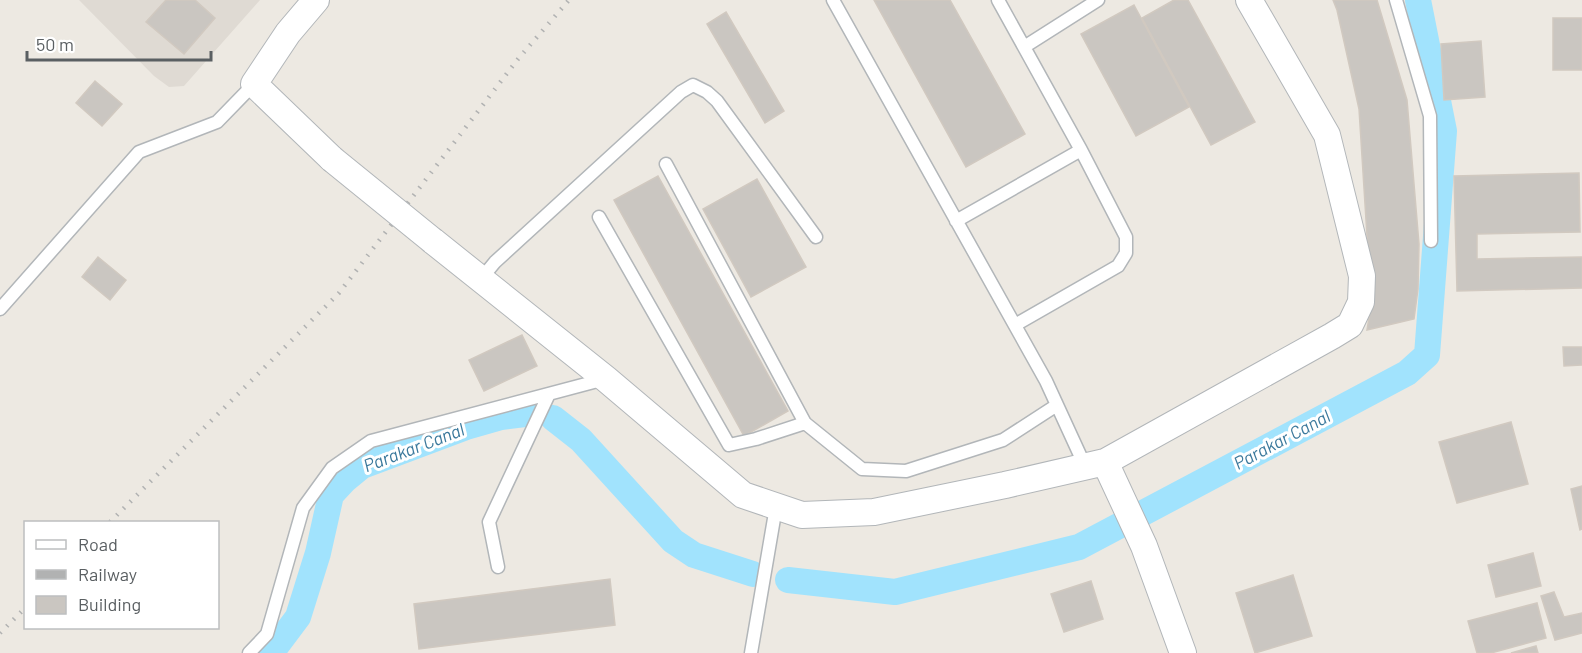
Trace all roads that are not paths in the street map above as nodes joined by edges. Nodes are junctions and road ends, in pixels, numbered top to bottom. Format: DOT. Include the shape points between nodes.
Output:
graph roads {
  1 [pos="316,0"];
  2 [pos="833,0"];
  3 [pos="998,0"];
  4 [pos="1098,0"];
  5 [pos="1249,0"];
  6 [pos="1396,0"];
  7 [pos="1024,47"];
  8 [pos="254,84"];
  9 [pos="1082,150"];
  10 [pos="666,164"];
  11 [pos="599,217"];
  12 [pos="956,221"];
  13 [pos="816,237"];
  14 [pos="1431,241"];
  15 [pos="481,279"];
  16 [pos="0,309"];
  17 [pos="1015,325"];
  18 [pos="606,379"];
  19 [pos="549,394"];
  20 [pos="1057,405"];
  21 [pos="805,423"];
  22 [pos="1095,464"];
  23 [pos="776,507"];
  24 [pos="498,567"];
  25 [pos="249,653"];
  26 [pos="751,653"];
  27 [pos="1183,653"];
  1 -- 8 [label="street"];
  2 -- 12 [label="lane"];
  3 -- 7 [label="lane"];
  4 -- 7 [label="lane"];
  5 -- 22 [label="street" via="1327,135 1362,276 1361,302 1350,325 1332,336"];
  6 -- 14 [label="lane" via="1430,116"];
  7 -- 9 [label="lane"];
  8 -- 15 [label="street, bridge" via="332,159"];
  8 -- 16 [label="lane" via="217,122 139,152"];
  9 -- 12 [label="lane"];
  9 -- 17 [label="lane" via="1126,237 1126,253 1118,266"];
  10 -- 21 [label="lane"];
  11 -- 21 [label="lane" via="729,445"];
  12 -- 17 [label="lane"];
  13 -- 15 [label="lane" via="717,101 693,85 495,262"];
  15 -- 18 [label="street"];
  17 -- 20 [label="lane"];
  18 -- 19 [label="lane"];
  18 -- 23 [label="street" via="743,495"];
  19 -- 24 [label="lane" via="489,522"];
  19 -- 25 [label="lane" via="371,441 332,468 303,508 267,634"];
  20 -- 21 [label="lane" via="1003,440 906,471 862,469"];
  20 -- 22 [label="lane"];
  22 -- 23 [label="street" via="874,512 802,515"];
  22 -- 27 [label="street" via="1124,501"];
  23 -- 26 [label="lane"];
}
